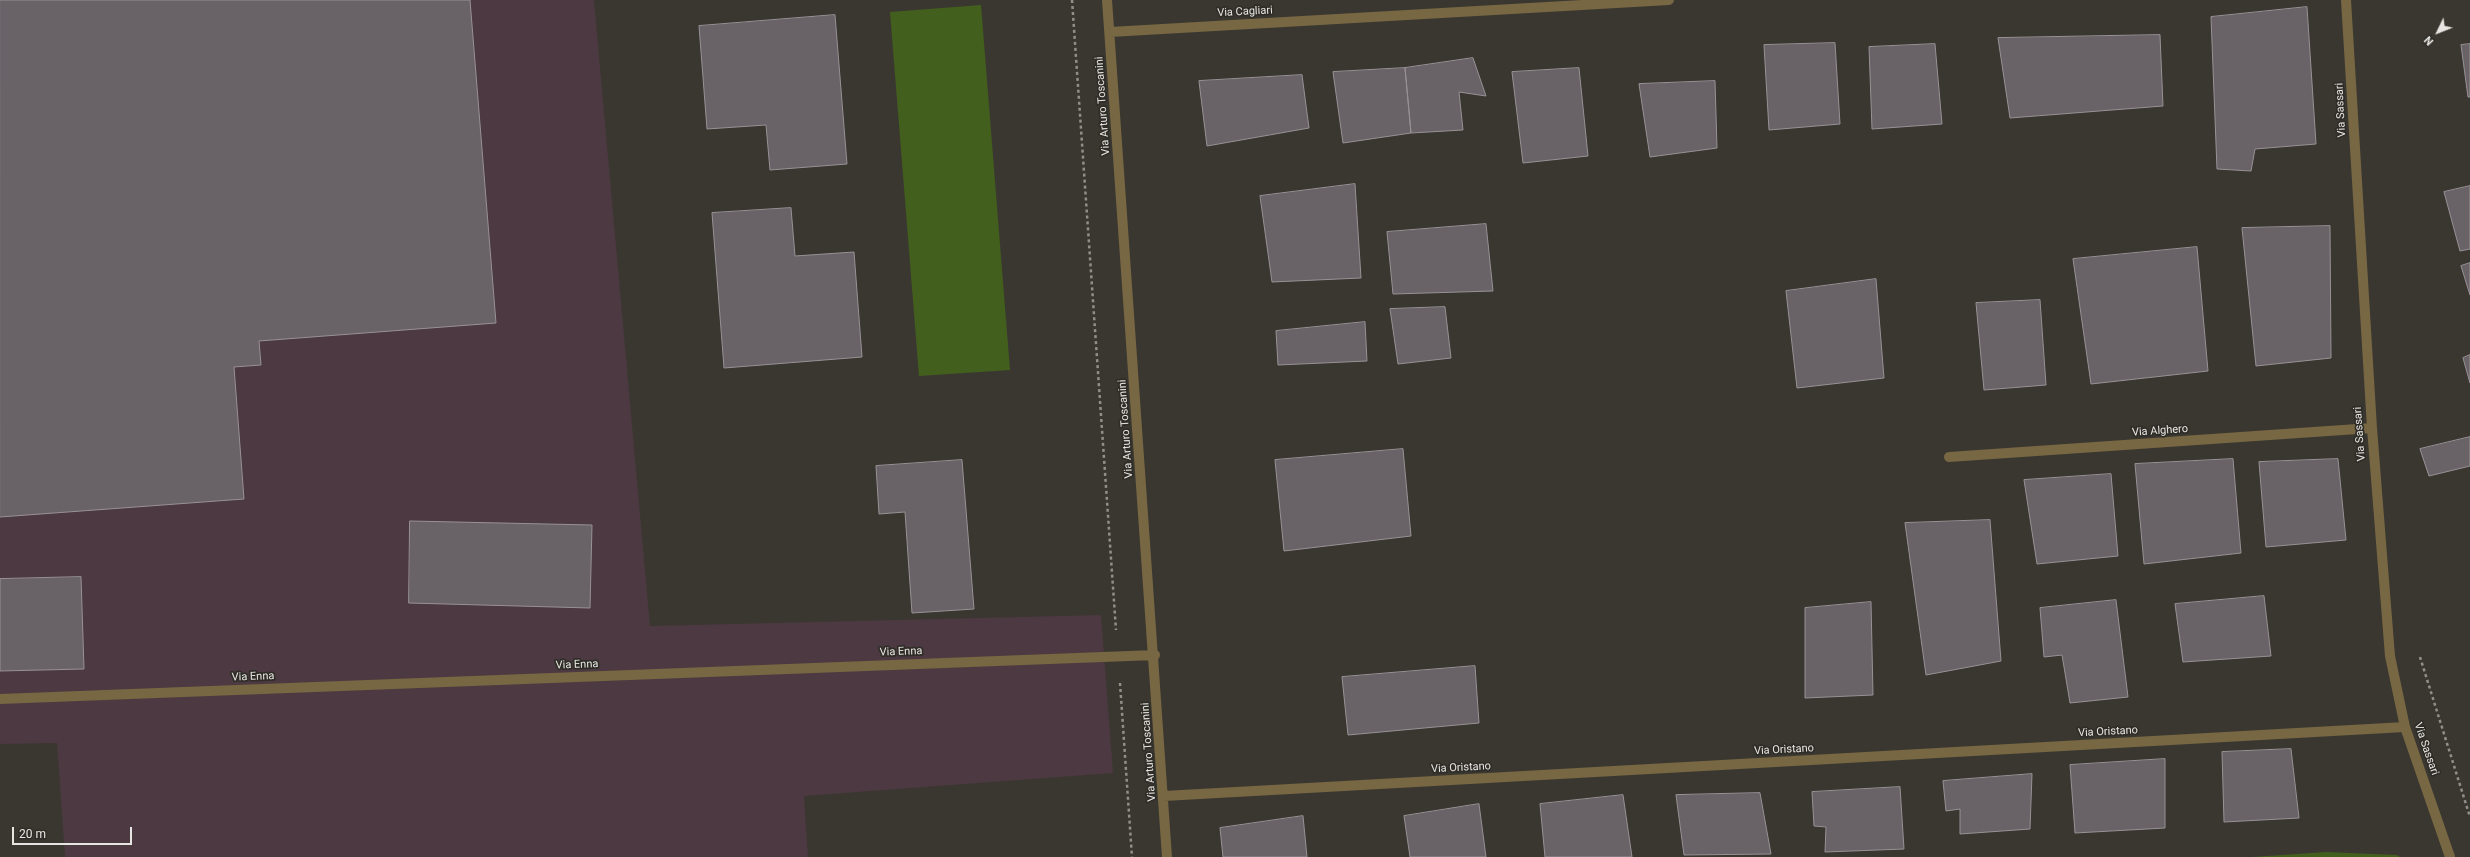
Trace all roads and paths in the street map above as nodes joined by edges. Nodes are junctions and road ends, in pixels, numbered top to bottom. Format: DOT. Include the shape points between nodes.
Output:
graph roads {
  1 [pos="1072,0"];
  2 [pos="1107,0"];
  3 [pos="1669,0"];
  4 [pos="2346,0"];
  5 [pos="1110,32"];
  6 [pos="2372,428"];
  7 [pos="1949,457"];
  8 [pos="2418,652"];
  9 [pos="1154,655"];
  10 [pos="1118,656"];
  11 [pos="0,699"];
  12 [pos="2405,727"];
  13 [pos="1164,796"];
  14 [pos="2470,817"];
  15 [pos="1132,857"];
  16 [pos="1168,857"];
  17 [pos="2450,857"];
  1 -- 10 [label="path"];
  2 -- 5 [label="street, Via Arturo Toscanini"];
  3 -- 5 [label="street, Via Cagliari"];
  4 -- 6 [label="street, Via Sassari"];
  5 -- 9 [label="street, Via Arturo Toscanini"];
  6 -- 7 [label="street, Via Alghero"];
  6 -- 12 [label="street, Via Sassari" via="2390,656"];
  8 -- 14 [label="path"];
  9 -- 10 [label="street, Via Enna"];
  9 -- 13 [label="street, Via Arturo Toscanini"];
  10 -- 11 [label="street, Via Enna"];
  10 -- 15 [label="path"];
  12 -- 13 [label="street, Via Oristano"];
  12 -- 17 [label="street, Via Sassari"];
  13 -- 16 [label="street, Via Arturo Toscanini"];
}
